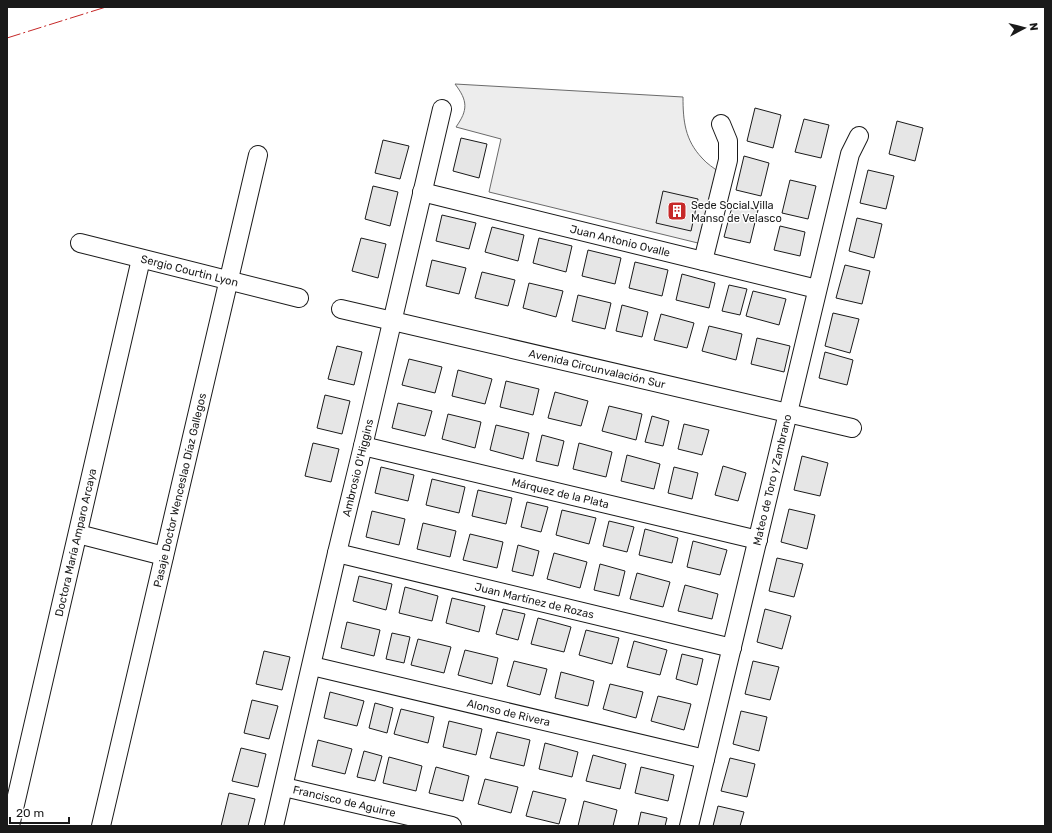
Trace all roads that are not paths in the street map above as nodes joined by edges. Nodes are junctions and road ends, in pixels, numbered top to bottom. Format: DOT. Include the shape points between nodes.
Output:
graph roads {
  1 [pos="442,109"];
  2 [pos="721,124"];
  3 [pos="859,136"];
  4 [pos="258,154"];
  5 [pos="422,192"];
  6 [pos="80,243"];
  7 [pos="142,259"];
  8 [pos="703,261"];
  9 [pos="228,280"];
  10 [pos="818,289"];
  11 [pos="299,298"];
  12 [pos="341,309"];
  13 [pos="392,321"];
  14 [pos="788,413"];
  15 [pos="852,428"];
  16 [pos="363,446"];
  17 [pos="78,534"];
  18 [pos="758,540"];
  19 [pos="337,553"];
  20 [pos="164,556"];
  21 [pos="732,648"];
  22 [pos="312,666"];
  23 [pos="705,759"];
  24 [pos="284,787"];
  25 [pos="10,826"];
  26 [pos="101,826"];
  27 [pos="274,826"];
  28 [pos="452,826"];
  29 [pos="689,826"];
  1 -- 5 [label="street, Ambrosio O'Higgins"];
  2 -- 8 [label="street" via="728,141 728,160"];
  3 -- 10 [label="street, Mateo de Toro y Zambrano" via="850,154"];
  4 -- 9 [label="street, Pasaje Doctor Wenceslao Díaz Gallegos"];
  5 -- 8 [label="street, Juan Antonio Ovalle"];
  5 -- 13 [label="street, Ambrosio O'Higgins"];
  6 -- 7 [label="street, Sergio Courtin Lyon"];
  7 -- 9 [label="street, Sergio Courtin Lyon"];
  7 -- 17 [label="street, Doctora María Amparo Arcaya"];
  8 -- 10 [label="street, Juan Antonio Ovalle"];
  9 -- 11 [label="street, Sergio Courtin Lyon"];
  9 -- 20 [label="street, Pasaje Doctor Wenceslao Díaz Gallegos"];
  10 -- 14 [label="street, Mateo de Toro y Zambrano"];
  12 -- 13 [label="street, Avenida Circunvalación Sur"];
  13 -- 14 [label="street, Avenida Circunvalación Sur"];
  13 -- 16 [label="street, Ambrosio O'Higgins"];
  14 -- 15 [label="street, Avenida Circunvalación Sur"];
  14 -- 18 [label="street, Mateo de Toro y Zambrano"];
  16 -- 18 [label="street, Márquez de la Plata"];
  16 -- 19 [label="street, Ambrosio O'Higgins"];
  17 -- 20 [label="street"];
  17 -- 25 [label="street, Doctora María Amparo Arcaya"];
  18 -- 21 [label="street, Mateo de Toro y Zambrano"];
  19 -- 21 [label="street, Juan Martínez de Rozas"];
  19 -- 22 [label="street, Ambrosio O'Higgins"];
  20 -- 26 [label="street, Pasaje Doctor Wenceslao Díaz Gallegos"];
  21 -- 23 [label="street, Mateo de Toro y Zambrano"];
  22 -- 23 [label="street, Alonso de Rivera"];
  22 -- 24 [label="street, Ambrosio O'Higgins"];
  23 -- 29 [label="street, Mateo de Toro y Zambrano"];
  24 -- 27 [label="street, Ambrosio O'Higgins"];
  24 -- 28 [label="street, Francisco de Aguirre"];
}
